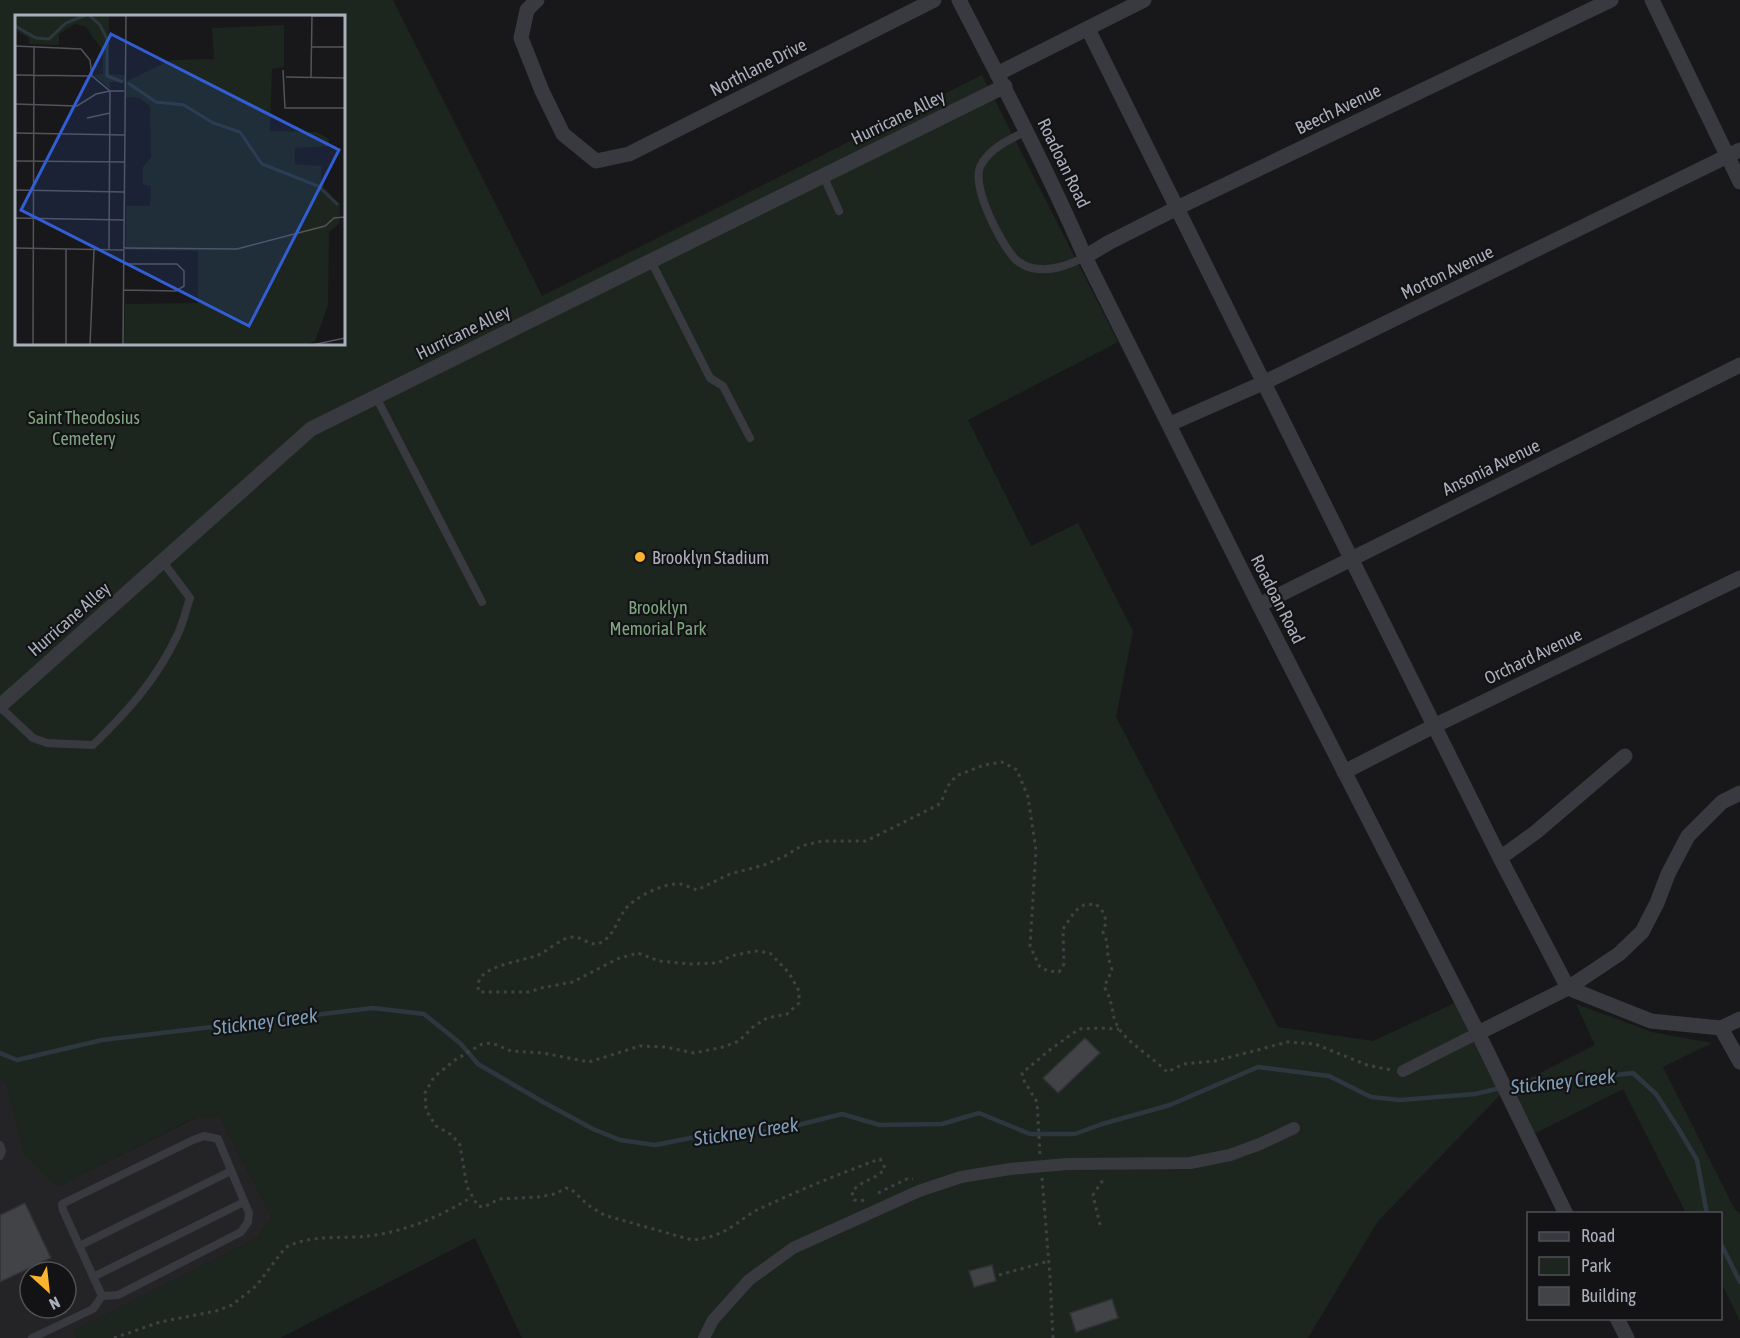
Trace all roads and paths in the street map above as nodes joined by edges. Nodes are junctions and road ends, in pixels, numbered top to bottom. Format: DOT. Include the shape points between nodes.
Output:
graph roads {
  1 [pos="934,0"];
  2 [pos="959,0"];
  3 [pos="1144,0"];
  4 [pos="1611,0"];
  5 [pos="1652,0"];
  6 [pos="532,5"];
  7 [pos="1088,28"];
  8 [pos="1001,80"];
  9 [pos="1027,131"];
  10 [pos="1734,153"];
  11 [pos="823,175"];
  12 [pos="1740,182"];
  13 [pos="1177,208"];
  14 [pos="839,212"];
  15 [pos="1085,256"];
  16 [pos="651,261"];
  17 [pos="1740,365"];
  18 [pos="1263,383"];
  19 [pos="376,397"];
  20 [pos="1170,424"];
  21 [pos="750,438"];
  22 [pos="1352,558"];
  23 [pos="163,562"];
  24 [pos="1740,578"];
  25 [pos="482,602"];
  26 [pos="1259,605"];
  27 [pos="0,707"];
  28 [pos="1434,726"];
  29 [pos="1625,756"];
  30 [pos="1344,772"];
  31 [pos="1740,794"];
  32 [pos="1500,858"];
  33 [pos="1568,988"];
  34 [pos="1740,1019"];
  35 [pos="1721,1028"];
  36 [pos="1119,1029"];
  37 [pos="1478,1033"];
  38 [pos="1740,1062"];
  39 [pos="1403,1071"];
  40 [pos="1294,1128"];
  41 [pos="0,1145"];
  42 [pos="0,1156"];
  43 [pos="1115,1164"];
  44 [pos="1041,1166"];
  45 [pos="231,1171"];
  46 [pos="927,1188"];
  47 [pos="472,1197"];
  48 [pos="244,1202"];
  49 [pos="1565,1212"];
  50 [pos="1100,1225"];
  51 [pos="79,1246"];
  52 [pos="1049,1261"];
  53 [pos="999,1275"];
  54 [pos="93,1277"];
  55 [pos="102,1296"];
  56 [pos="1618,1320"];
  57 [pos="32,1338"];
  58 [pos="114,1338"];
  59 [pos="704,1338"];
  60 [pos="1053,1338"];
  61 [pos="1627,1338"];
  1 -- 6 [label="street, Northlane Drive" via="629,154 596,161 563,134 521,38"];
  2 -- 8 [label="street, Roadoan Road"];
  3 -- 7 [label="street, Hurricane Alley"];
  4 -- 13 [label="street, Beech Avenue"];
  5 -- 10 [label="street"];
  7 -- 8 [label="street, Hurricane Alley"];
  7 -- 13 [label="street"];
  8 -- 9 [label="street, Roadoan Road"];
  8 -- 11 [label="street, Hurricane Alley"];
  9 -- 15 [label="street, Roadoan Road"];
  9 -- 15 [label="lane" via="988,155 980,168 981,196 1017,261 1030,268 1050,270"];
  10 -- 12 [label="street"];
  10 -- 18 [label="street, Morton Avenue"];
  11 -- 14 [label="lane"];
  11 -- 16 [label="street, Hurricane Alley"];
  13 -- 15 [label="street, Beech Avenue"];
  13 -- 18 [label="street"];
  15 -- 20 [label="street, Roadoan Road"];
  16 -- 19 [label="street, Hurricane Alley"];
  16 -- 21 [label="lane" via="710,378 723,386"];
  17 -- 22 [label="street, Ansonia Avenue"];
  18 -- 20 [label="street, Morton Avenue"];
  18 -- 22 [label="street"];
  19 -- 23 [label="street, Hurricane Alley" via="311,429"];
  19 -- 25 [label="lane"];
  20 -- 26 [label="street, Roadoan Road"];
  22 -- 26 [label="street, Ansonia Avenue"];
  22 -- 28 [label="street"];
  23 -- 27 [label="street, Hurricane Alley"];
  23 -- 27 [label="lane" via="190,598 179,632 150,684 93,745 47,743 33,738"];
  24 -- 28 [label="street, Orchard Avenue"];
  26 -- 30 [label="street, Roadoan Road"];
  28 -- 30 [label="street, Orchard Avenue"];
  28 -- 32 [label="street"];
  29 -- 32 [label="street"];
  30 -- 37 [label="street, Roadoan Road"];
  31 -- 33 [label="street" via="1722,802 1688,836 1642,932 1619,954"];
  32 -- 33 [label="street"];
  33 -- 35 [label="street" via="1651,1021"];
  33 -- 37 [label="street"];
  34 -- 35 [label="street"];
  35 -- 38 [label="street"];
  36 -- 39 [label="path" via="1167,1072 1184,1064 1215,1061 1288,1041 1315,1044 1367,1065"];
  36 -- 44 [label="path" via="1079,1029 1022,1073 1036,1102"];
  36 -- 47 [label="path" via="1104,987 1112,970 1103,932 1104,913 1096,904 1075,911 1063,929 1064,964 1059,972 1041,967 1030,946 1036,850 1028,797 1017,770 1002,762 984,765 956,776 938,805 866,841 822,841 801,846 764,866 730,874 698,890 679,884 666,886 642,895 624,909 618,924 599,944 565,938 538,955 483,975 477,985 479,992 529,992 573,982 616,959 638,953 659,961 689,964 718,963 755,951 770,953 789,973 799,991 799,1003 787,1014 767,1018 739,1041 694,1053 640,1046 589,1062 482,1044 434,1077 425,1093 426,1110 436,1126 460,1145"];
  37 -- 39 [label="street"];
  37 -- 49 [label="street, Roadoan Road"];
  40 -- 43 [label="street" via="1230,1155 1190,1163"];
  41 -- 42 [label="lane"];
  43 -- 44 [label="street"];
  43 -- 50 [label="path" via="1093,1194"];
  44 -- 46 [label="street" via="961,1177"];
  44 -- 52 [label="path"];
  45 -- 48 [label="lane"];
  45 -- 51 [label="lane"];
  45 -- 51 [label="lane" via="218,1139 204,1136 62,1204"];
  46 -- 47 [label="path" via="923,1180 907,1179 861,1201 854,1200 855,1186 881,1175 885,1168 880,1159 752,1213 720,1234 692,1240 604,1215 572,1189 538,1197 499,1199 484,1207 478,1206"];
  46 -- 59 [label="street" via="793,1248 749,1280 712,1320"];
  47 -- 58 [label="path" via="423,1222 378,1235 315,1239 290,1245 256,1286 231,1305"];
  48 -- 54 [label="lane"];
  48 -- 55 [label="lane" via="249,1213 242,1232 118,1295"];
  51 -- 54 [label="lane"];
  52 -- 53 [label="path"];
  52 -- 60 [label="path"];
  54 -- 55 [label="lane"];
  55 -- 57 [label="lane" via="93,1309"];
  56 -- 61 [label="street"];
}
